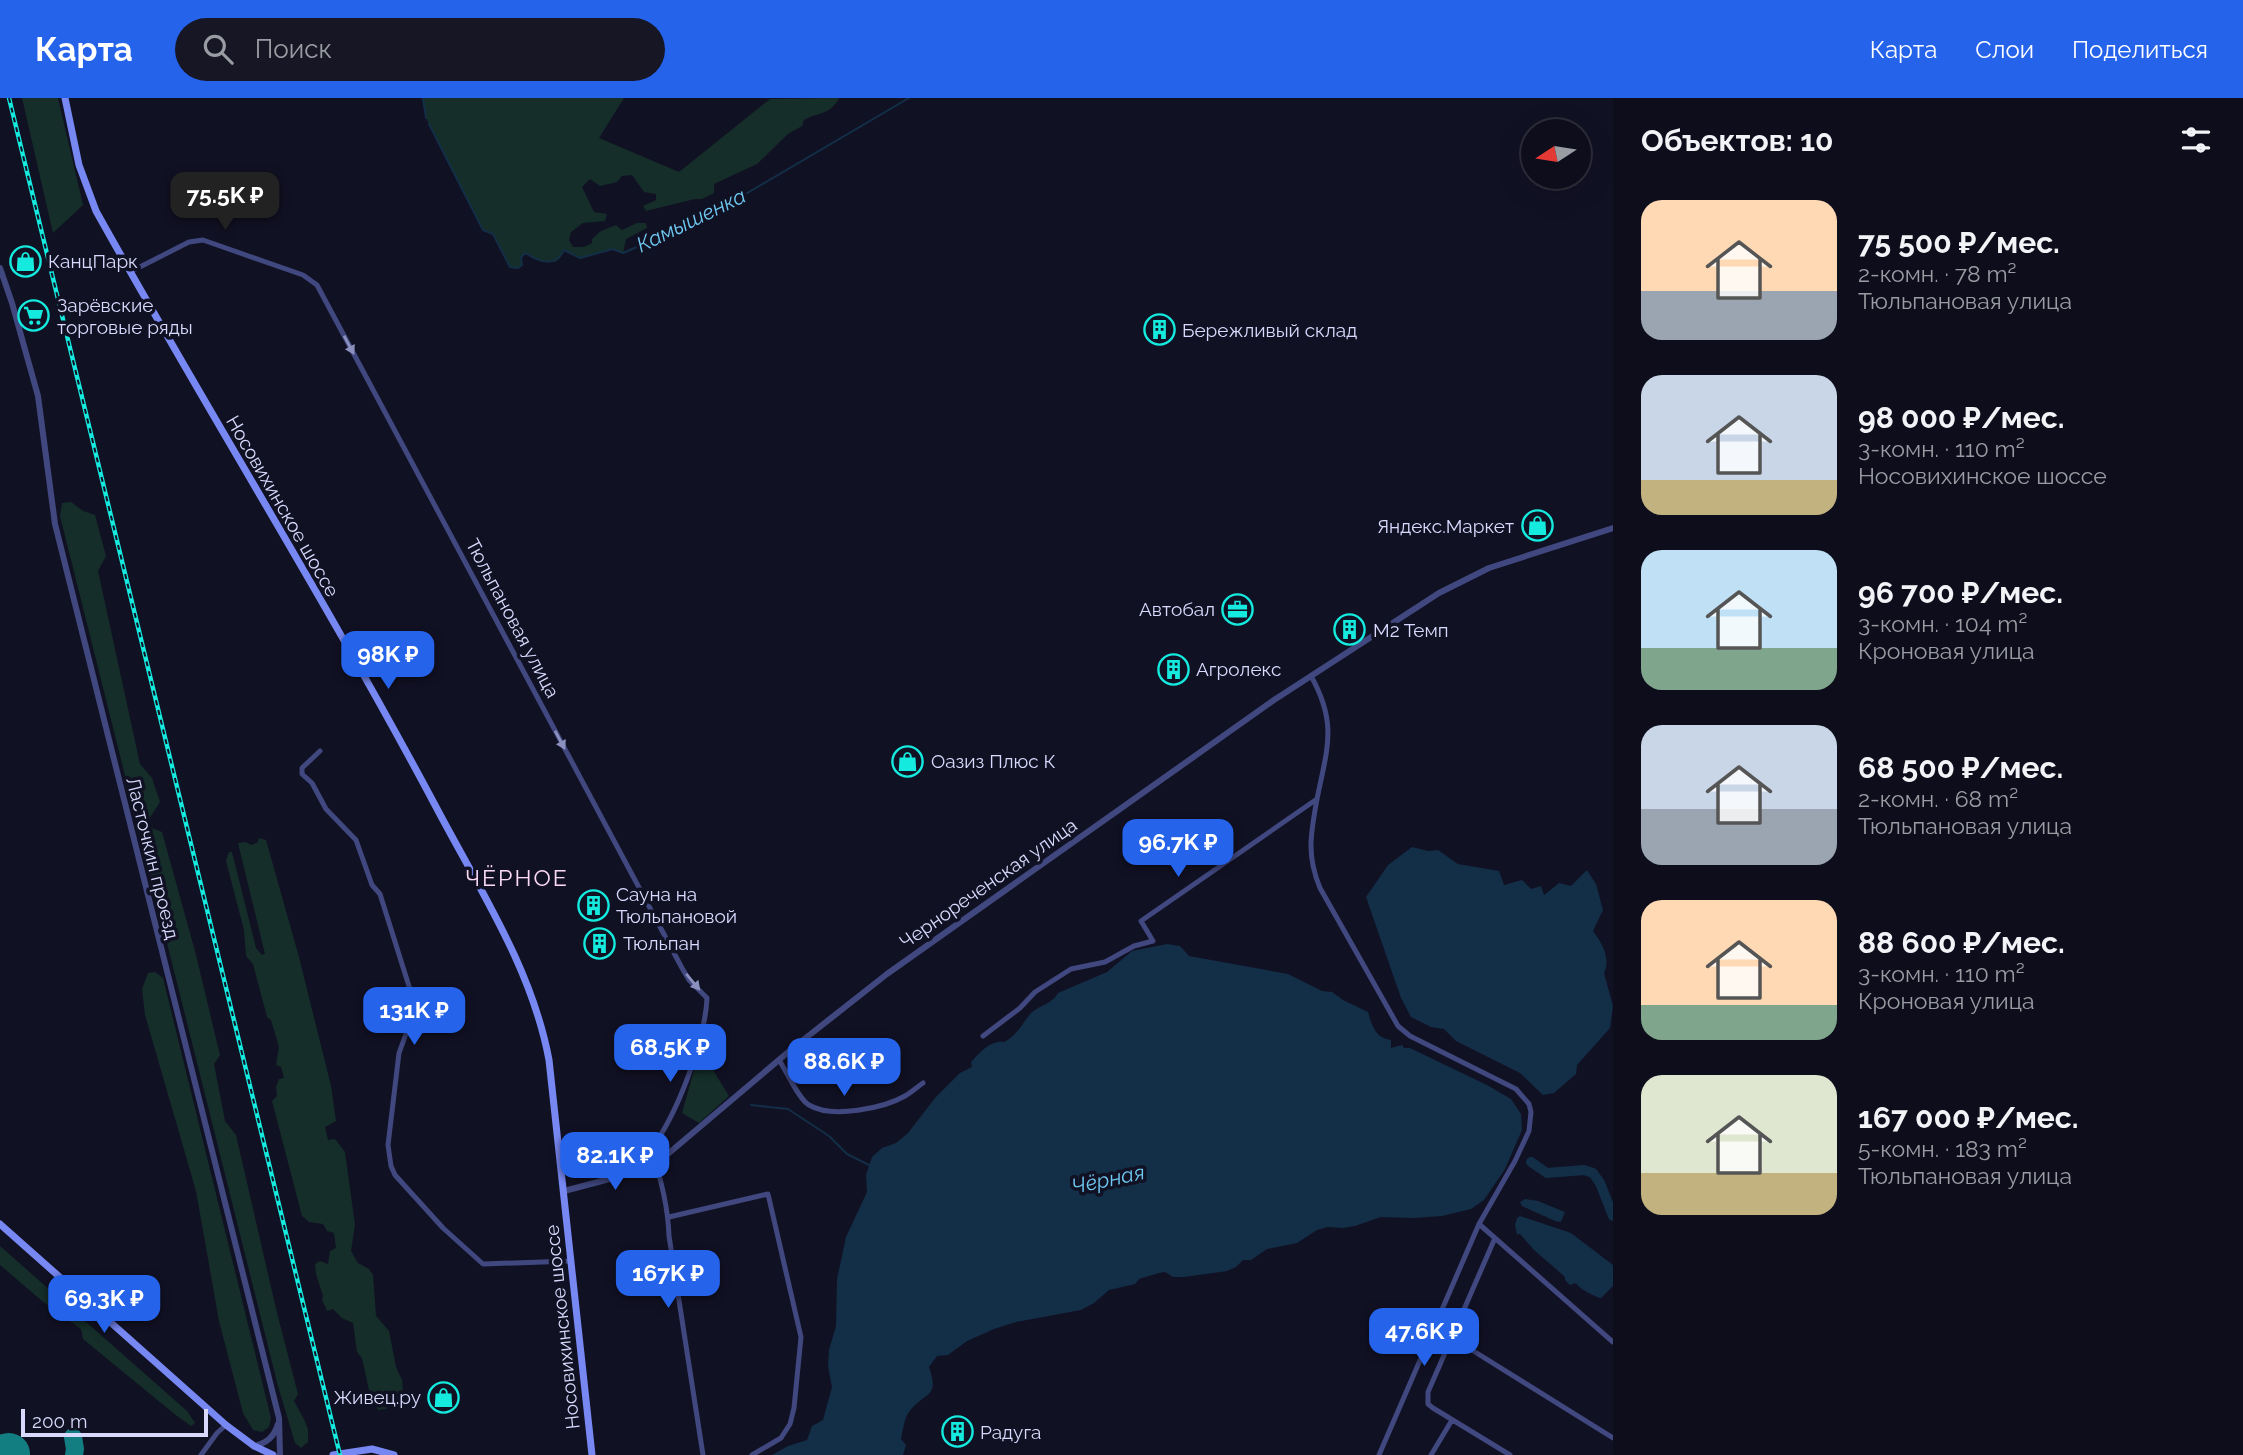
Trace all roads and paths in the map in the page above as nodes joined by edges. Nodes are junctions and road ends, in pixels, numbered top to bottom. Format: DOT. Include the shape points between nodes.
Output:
graph roads {
  1 [pos="65,98"];
  2 [pos="0,268"];
  3 [pos="130,272"];
  4 [pos="1613,528"];
  5 [pos="1311,676"];
  6 [pos="320,751"];
  7 [pos="1317,799"];
  8 [pos="984,1036"];
  9 [pos="779,1060"];
  10 [pos="923,1083"];
  11 [pos="651,1149"];
  12 [pos="655,1161"];
  13 [pos="636,1169"];
  14 [pos="564,1191"];
  15 [pos="668,1217"];
  16 [pos="0,1224"];
  17 [pos="1479,1224"];
  18 [pos="1494,1238"];
  19 [pos="571,1261"];
  20 [pos="1451,1337"];
  21 [pos="1613,1342"];
  22 [pos="279,1418"];
  23 [pos="1452,1420"];
  24 [pos="226,1425"];
  25 [pos="1613,1438"];
  26 [pos="254,1446"];
  27 [pos="201,1455"];
  28 [pos="273,1455"];
  29 [pos="280,1455"];
  30 [pos="333,1455"];
  31 [pos="394,1455"];
  32 [pos="592,1455"];
  33 [pos="703,1455"];
  34 [pos="752,1455"];
  35 [pos="1380,1455"];
  36 [pos="1431,1455"];
  37 [pos="1510,1455"];
  1 -- 3 [label="main road, Носовихинское шоссе" via="90,197"];
  2 -- 22 [label="street, Ласточкин проезд" via="35,384 55,524"];
  3 -- 11 [label="street, Тюльпановая улица, one-way" via="189,242 203,240 303,275 317,285 682,968 707,998 703,1029 677,1104"];
  3 -- 14 [label="main road, Носовихинское шоссе" via="413,764 522,972 545,1043"];
  4 -- 5 [label="street, Чернореченская улица" via="1471,576"];
  5 -- 7 [label="street" via="1329,729"];
  5 -- 9 [label="street, Чернореченская улица" via="898,966"];
  6 -- 19 [label="street" via="302,768 302,774 326,809 356,840 372,885 380,894 413,999 399,1053 388,1145 391,1166 443,1228 483,1264"];
  7 -- 8 [label="street" via="1141,921 1153,941 1105,962 1071,969 1035,992"];
  7 -- 17 [label="street" via="1310,843 1315,876 1398,1026 1517,1089 1529,1104 1529,1131"];
  9 -- 10 [label="street" via="807,1104 820,1110 879,1106"];
  9 -- 12 [label="street, Чернореченская улица"];
  11 -- 12 [label="street"];
  11 -- 13 [label="street, Тюльпановая улица"];
  12 -- 13 [label="street, Чернореченская улица"];
  12 -- 15 [label="street"];
  13 -- 14 [label="street, Чернореченская улица"];
  14 -- 19 [label="main road, Носовихинское шоссе"];
  15 -- 33 [label="street"];
  15 -- 34 [label="street" via="768,1194 801,1337 790,1424 781,1438"];
  16 -- 24 [label="main road"];
  17 -- 18 [label="street"];
  17 -- 35 [label="street"];
  18 -- 20 [label="street"];
  18 -- 21 [label="street"];
  19 -- 32 [label="main road, Носовихинское шоссе"];
  20 -- 23 [label="street" via="1427,1399"];
  20 -- 25 [label="street"];
  22 -- 26 [label="street" via="269,1440"];
  22 -- 29 [label="street, Ласточкин проезд"];
  23 -- 36 [label="street"];
  23 -- 37 [label="street"];
  24 -- 26 [label="main road"];
  24 -- 27 [label="street"];
  26 -- 28 [label="main road"];
  30 -- 31 [label="main road" via="372,1449"];
}
